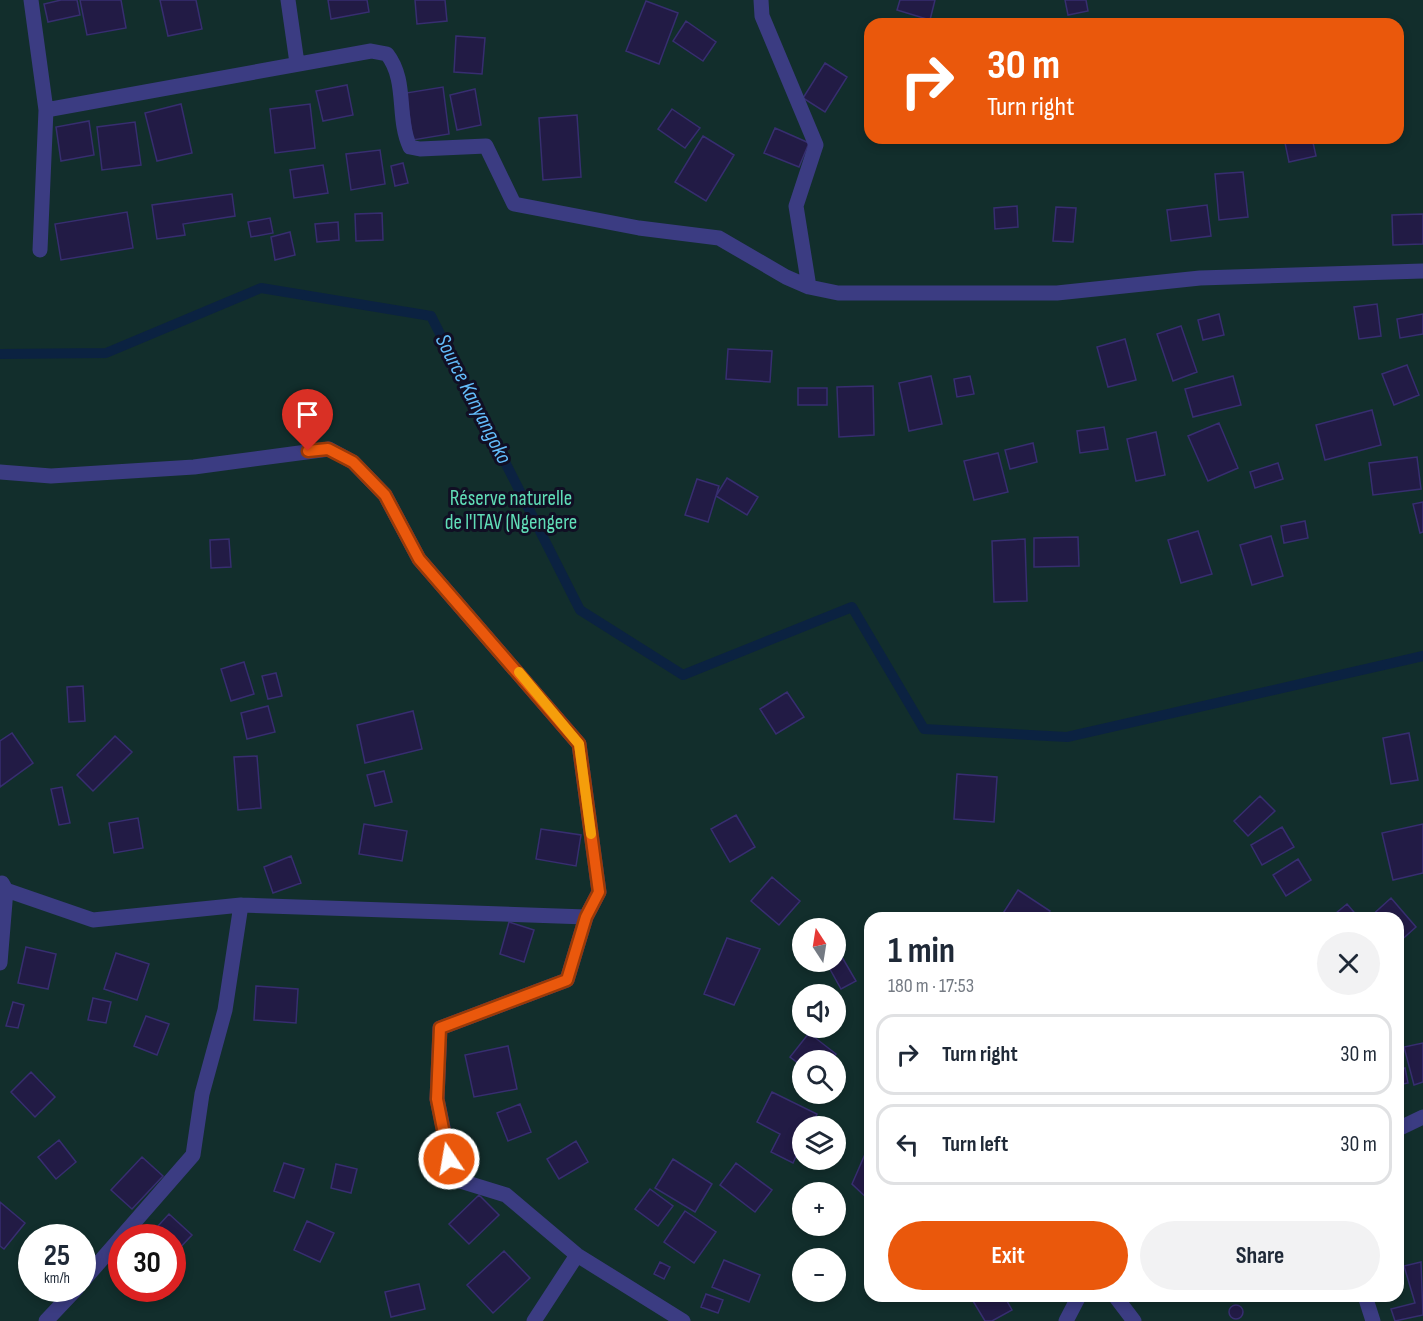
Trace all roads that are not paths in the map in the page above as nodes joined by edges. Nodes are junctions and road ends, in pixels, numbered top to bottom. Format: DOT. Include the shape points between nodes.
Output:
graph roads {
  1 [pos="31,0"];
  2 [pos="288,0"];
  3 [pos="761,0"];
  4 [pos="297,63"];
  5 [pos="46,110"];
  6 [pos="39,250"];
  7 [pos="1423,271"];
  8 [pos="809,287"];
  9 [pos="0,472"];
  10 [pos="2,887"];
  11 [pos="241,905"];
  12 [pos="586,917"];
  13 [pos="0,963"];
  14 [pos="1423,1117"];
  15 [pos="1404,1126"];
  16 [pos="577,1256"];
  17 [pos="96,1266"];
  18 [pos="64,1302"];
  19 [pos="1076,1302"];
  20 [pos="1120,1302"];
  21 [pos="1367,1302"];
  22 [pos="46,1321"];
  23 [pos="534,1321"];
  24 [pos="683,1321"];
  25 [pos="1066,1321"];
  26 [pos="1134,1321"];
  27 [pos="1373,1321"];
  1 -- 5 [label="street"];
  2 -- 4 [label="street"];
  3 -- 8 [label="street" via="762,16 816,145 796,206"];
  4 -- 5 [label="street"];
  4 -- 8 [label="street" via="371,51 387,54 396,66 403,131 410,147 486,146 514,204 639,228 719,238"];
  5 -- 6 [label="street"];
  7 -- 8 [label="street" via="1200,278 1057,293 838,293"];
  9 -- 12 [label="street" via="51,476 194,467 328,449 353,462 385,495 419,559 579,744 599,892"];
  10 -- 11 [label="street" via="93,920"];
  10 -- 13 [label="street"];
  11 -- 12 [label="street"];
  11 -- 17 [label="street" via="225,1010 202,1094 193,1155"];
  12 -- 16 [label="street" via="567,980 440,1028 437,1099 454,1179 506,1195"];
  14 -- 15 [label="street"];
  16 -- 23 [label="street"];
  16 -- 24 [label="street"];
  18 -- 22 [label="street"];
  19 -- 25 [label="street"];
  20 -- 26 [label="street"];
  21 -- 27 [label="street"];
}
